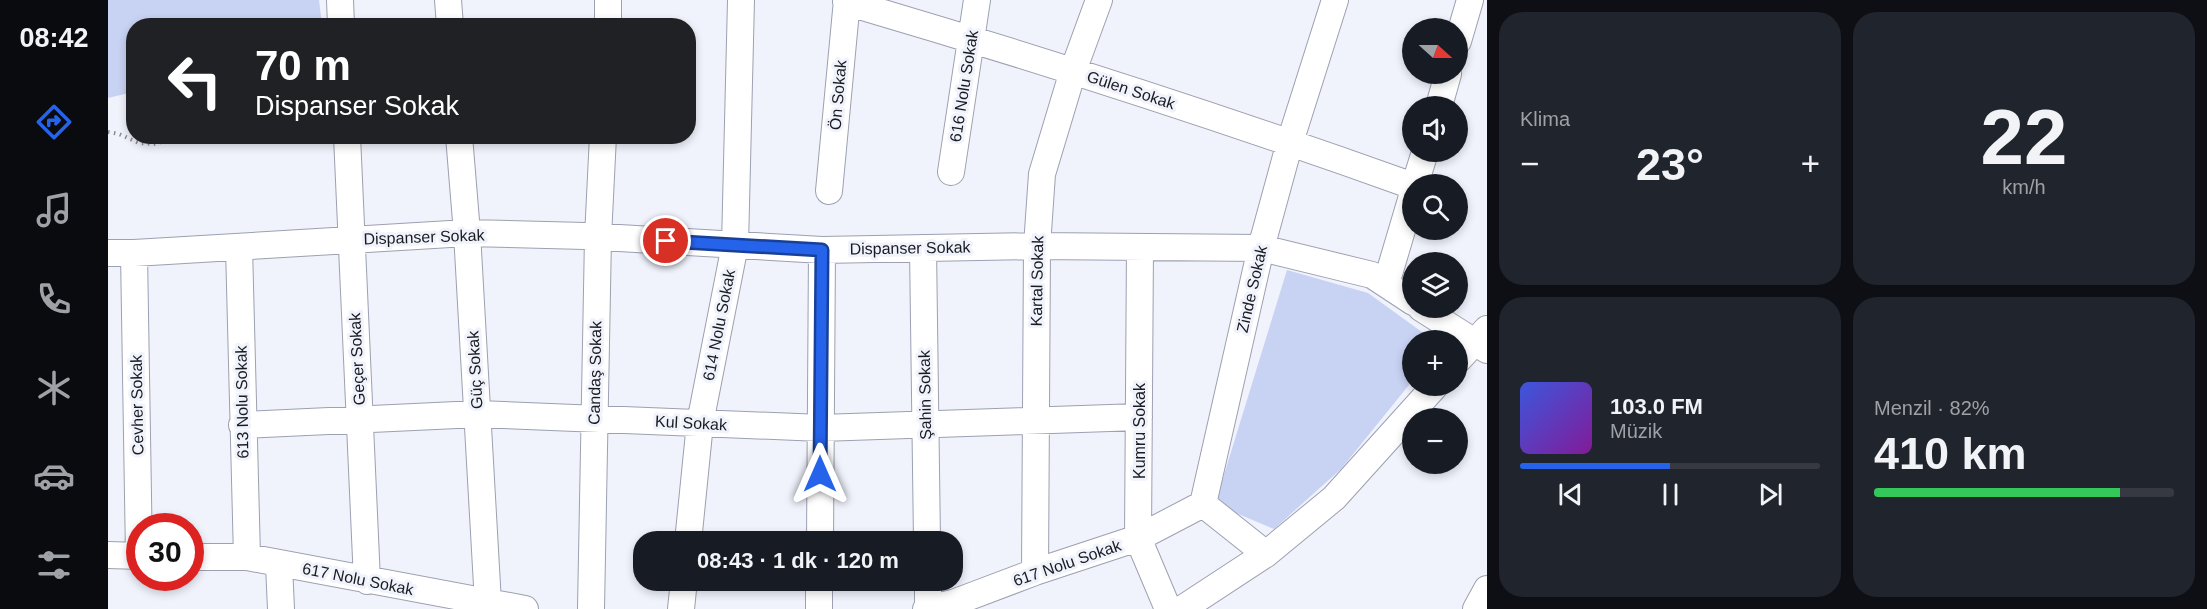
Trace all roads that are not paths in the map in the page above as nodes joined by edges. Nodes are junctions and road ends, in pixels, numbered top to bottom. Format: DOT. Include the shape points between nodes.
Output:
graph roads {
  1 [pos="340,0"];
  2 [pos="448,0"];
  3 [pos="608,0"];
  4 [pos="741,0"];
  5 [pos="977,0"];
  6 [pos="1099,0"];
  7 [pos="1335,0"];
  8 [pos="1470,0"];
  9 [pos="846,1"];
  10 [pos="341,18"];
  11 [pos="449,18"];
  12 [pos="608,18"];
  13 [pos="1465,18"];
  14 [pos="972,39"];
  15 [pos="1073,71"];
  16 [pos="1290,142"];
  17 [pos="347,144"];
  18 [pos="460,144"];
  19 [pos="603,144"];
  20 [pos="951,172"];
  21 [pos="1402,181"];
  22 [pos="829,191"];
  23 [pos="1402,230"];
  24 [pos="467,233"];
  25 [pos="598,237"];
  26 [pos="352,240"];
  27 [pos="735,245"];
  28 [pos="1037,246"];
  29 [pos="239,247"];
  30 [pos="1140,247"];
  31 [pos="923,248"];
  32 [pos="1261,248"];
  33 [pos="822,250"];
  34 [pos="108,253"];
  35 [pos="134,253"];
  36 [pos="1386,284"];
  37 [pos="1402,295"];
  38 [pos="1436,318"];
  39 [pos="1476,345"];
  40 [pos="1426,396"];
  41 [pos="478,414"];
  42 [pos="1139,417"];
  43 [pos="595,418"];
  44 [pos="360,420"];
  45 [pos="1036,422"];
  46 [pos="700,423"];
  47 [pos="242,425"];
  48 [pos="926,425"];
  49 [pos="820,429"];
  50 [pos="1203,504"];
  51 [pos="138,513"];
  52 [pos="689,531"];
  53 [pos="820,531"];
  54 [pos="927,531"];
  55 [pos="1138,538"];
  56 [pos="1266,554"];
  57 [pos="108,555"];
  58 [pos="126,556"];
  59 [pos="204,557"];
  60 [pos="247,557"];
  61 [pos="279,565"];
  62 [pos="1035,573"];
  63 [pos="367,581"];
  64 [pos="1487,589"];
  65 [pos="683,591"];
  66 [pos="819,591"];
  67 [pos="928,591"];
  68 [pos="488,603"];
  69 [pos="280,609"];
  70 [pos="525,609"];
  71 [pos="591,609"];
  72 [pos="681,609"];
  73 [pos="819,609"];
  74 [pos="927,609"];
  75 [pos="1168,609"];
  76 [pos="1182,609"];
  77 [pos="1476,609"];
  1 -- 10 [label="street"];
  2 -- 11 [label="street"];
  3 -- 12 [label="street"];
  4 -- 27 [label="street, 614 Nolu Sokak"];
  5 -- 14 [label="street, 616 Nolu Sokak"];
  6 -- 15 [label="street, Kartal Sokak"];
  7 -- 16 [label="street, Zinde Sokak"];
  8 -- 13 [label="street"];
  9 -- 14 [label="street, Gülen Sokak"];
  9 -- 22 [label="street, Ön Sokak"];
  14 -- 15 [label="street, Gülen Sokak"];
  14 -- 20 [label="street, 616 Nolu Sokak"];
  15 -- 16 [label="street, Gülen Sokak"];
  15 -- 28 [label="street, Kartal Sokak" via="1042,174"];
  16 -- 21 [label="street, Gülen Sokak"];
  16 -- 32 [label="street, Zinde Sokak"];
  17 -- 26 [label="street, Geçer Sokak"];
  18 -- 24 [label="street, Güç Sokak"];
  19 -- 25 [label="street, Candaş Sokak"];
  23 -- 36 [label="street"];
  24 -- 25 [label="street, Dispanser Sokak"];
  24 -- 26 [label="street, Dispanser Sokak"];
  24 -- 41 [label="street, Güç Sokak"];
  25 -- 27 [label="street, Dispanser Sokak"];
  25 -- 43 [label="street, Candaş Sokak"];
  26 -- 29 [label="street, Dispanser Sokak"];
  26 -- 44 [label="street, Geçer Sokak"];
  27 -- 33 [label="street, Dispanser Sokak"];
  27 -- 46 [label="street, 614 Nolu Sokak"];
  28 -- 30 [label="street, Dispanser Sokak"];
  28 -- 31 [label="street, Dispanser Sokak"];
  28 -- 45 [label="street, Kartal Sokak"];
  29 -- 35 [label="street, Dispanser Sokak"];
  29 -- 47 [label="street, 613 Nolu Sokak"];
  30 -- 32 [label="street, Dispanser Sokak"];
  30 -- 42 [label="street, Kumru Sokak"];
  31 -- 33 [label="street, Dispanser Sokak"];
  31 -- 48 [label="street, Şahin Sokak"];
  32 -- 36 [label="street, Dispanser Sokak" via="1372,275"];
  32 -- 50 [label="street, Zinde Sokak"];
  33 -- 49 [label="street"];
  34 -- 35 [label="street, Dispanser Sokak"];
  35 -- 51 [label="street, Cevher Sokak"];
  36 -- 37 [label="street, Dispanser Sokak"];
  38 -- 39 [label="street"];
  40 -- 56 [label="street" via="1334,498"];
  41 -- 43 [label="street, Kul Sokak"];
  41 -- 44 [label="street, Kul Sokak"];
  41 -- 68 [label="street, Güç Sokak"];
  42 -- 45 [label="street, Kul Sokak"];
  42 -- 55 [label="street, Kumru Sokak"];
  43 -- 46 [label="street, Kul Sokak"];
  43 -- 71 [label="street, Candaş Sokak"];
  44 -- 47 [label="street, Kul Sokak"];
  44 -- 63 [label="street, Geçer Sokak"];
  45 -- 48 [label="street, Kul Sokak"];
  45 -- 62 [label="street, Kartal Sokak"];
  46 -- 49 [label="street, Kul Sokak"];
  46 -- 52 [label="street, 614 Nolu Sokak"];
  47 -- 60 [label="street, 613 Nolu Sokak"];
  48 -- 49 [label="street, Kul Sokak"];
  48 -- 54 [label="street, Şahin Sokak"];
  49 -- 53 [label="street"];
  50 -- 55 [label="street, 617 Nolu Sokak"];
  50 -- 56 [label="street"];
  55 -- 62 [label="street, 617 Nolu Sokak"];
  55 -- 75 [label="street, Kumru Sokak"];
  56 -- 76 [label="street"];
  57 -- 58 [label="street"];
  59 -- 60 [label="street, 617 Nolu Sokak"];
  60 -- 61 [label="street, 617 Nolu Sokak"];
  61 -- 63 [label="street, 617 Nolu Sokak"];
  61 -- 69 [label="street"];
  62 -- 74 [label="street, 617 Nolu Sokak"];
  63 -- 68 [label="street, 617 Nolu Sokak"];
  64 -- 77 [label="street"];
  65 -- 72 [label="street"];
  66 -- 73 [label="street"];
  67 -- 74 [label="street"];
  68 -- 70 [label="street, 617 Nolu Sokak"];
}
